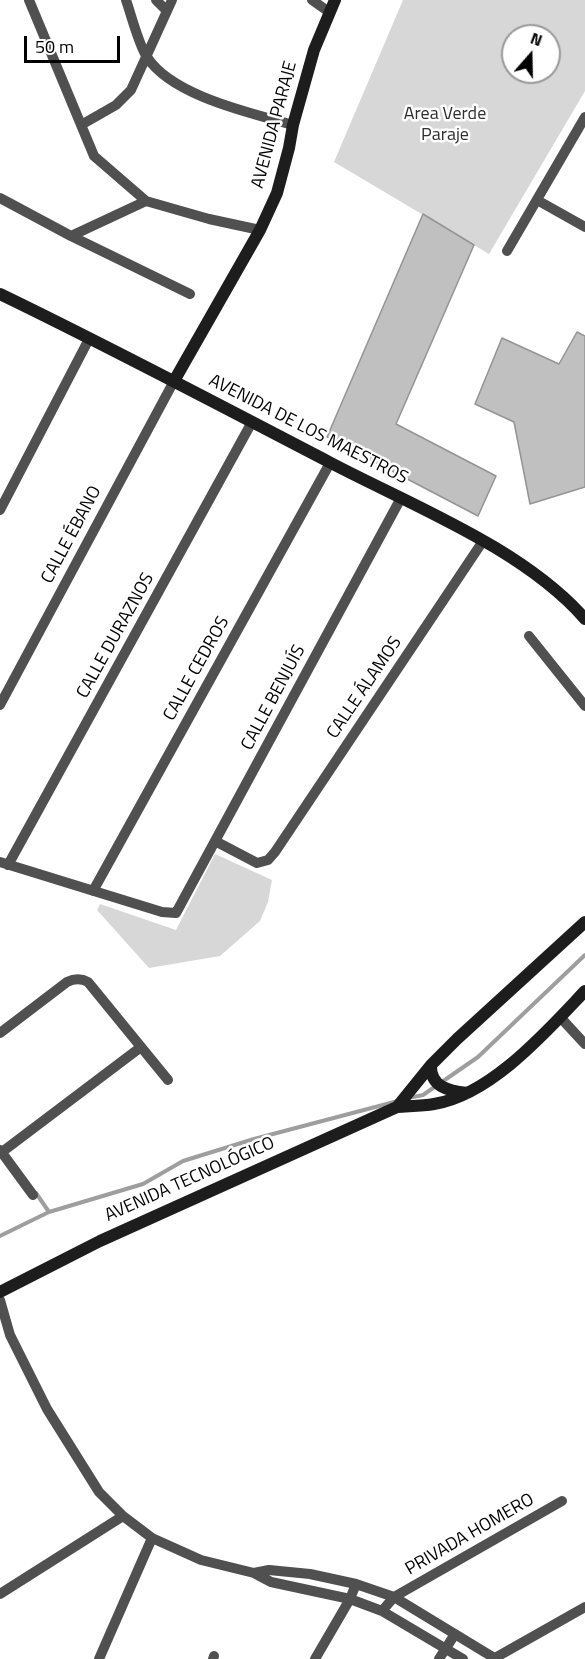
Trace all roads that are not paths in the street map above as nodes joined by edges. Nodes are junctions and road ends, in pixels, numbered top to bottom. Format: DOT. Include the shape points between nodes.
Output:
graph roads {
  1 [pos="29,0"];
  2 [pos="126,0"];
  3 [pos="156,0"];
  4 [pos="172,0"];
  5 [pos="312,0"];
  6 [pos="335,0"];
  7 [pos="167,11"];
  8 [pos="329,12"];
  9 [pos="146,57"];
  10 [pos="585,117"];
  11 [pos="81,125"];
  12 [pos="293,125"];
  13 [pos="0,198"];
  14 [pos="537,200"];
  15 [pos="146,201"];
  16 [pos="585,227"];
  17 [pos="260,230"];
  18 [pos="71,236"];
  19 [pos="507,250"];
  20 [pos="190,294"];
  21 [pos="1,297"];
  22 [pos="89,339"];
  23 [pos="174,381"];
  24 [pos="252,422"];
  25 [pos="330,463"];
  26 [pos="401,498"];
  27 [pos="0,510"];
  28 [pos="483,542"];
  29 [pos="585,619"];
  30 [pos="529,636"];
  31 [pos="0,705"];
  32 [pos="585,706"];
  33 [pos="215,841"];
  34 [pos="4,863"];
  35 [pos="93,891"];
  36 [pos="585,922"];
  37 [pos="585,991"];
  38 [pos="560,1017"];
  39 [pos="0,1033"];
  40 [pos="585,1044"];
  41 [pos="141,1047"];
  42 [pos="431,1065"];
  43 [pos="168,1080"];
  44 [pos="469,1093"];
  45 [pos="397,1107"];
  46 [pos="1,1151"];
  47 [pos="33,1195"];
  48 [pos="0,1292"];
  49 [pos="0,1300"];
  50 [pos="0,1321"];
  51 [pos="10,1335"];
  52 [pos="562,1500"];
  53 [pos="123,1516"];
  54 [pos="152,1538"];
  55 [pos="254,1574"];
  56 [pos="356,1584"];
  57 [pos="0,1594"];
  58 [pos="394,1597"];
  59 [pos="350,1599"];
  60 [pos="585,1607"];
  61 [pos="382,1611"];
  62 [pos="455,1634"];
  63 [pos="470,1644"];
  64 [pos="445,1649"];
  65 [pos="99,1659"];
  66 [pos="315,1659"];
  67 [pos="439,1659"];
  68 [pos="462,1659"];
  69 [pos="494,1659"];
  1 -- 11 [label="street"];
  2 -- 9 [label="street"];
  3 -- 7 [label="street"];
  4 -- 7 [label="street"];
  5 -- 8 [label="street"];
  6 -- 8 [label="street, AVENIDA PARAJE"];
  7 -- 9 [label="street"];
  8 -- 12 [label="street, AVENIDA PARAJE"];
  9 -- 11 [label="street" via="124,99"];
  9 -- 12 [label="street" via="163,74 207,99"];
  10 -- 14 [label="street"];
  11 -- 15 [label="street" via="94,156"];
  12 -- 17 [label="street, AVENIDA PARAJE" via="277,193"];
  13 -- 18 [label="street"];
  14 -- 16 [label="street"];
  14 -- 19 [label="street"];
  15 -- 17 [label="street"];
  15 -- 18 [label="street"];
  17 -- 23 [label="street, AVENIDA PARAJE"];
  18 -- 20 [label="street"];
  21 -- 22 [label="street, AVENIDA DE LOS MAESTROS"];
  22 -- 23 [label="street, AVENIDA DE LOS MAESTROS"];
  22 -- 27 [label="street"];
  23 -- 24 [label="street, AVENIDA DE LOS MAESTROS"];
  23 -- 31 [label="street, CALLE ÉBANO"];
  24 -- 25 [label="street, AVENIDA DE LOS MAESTROS"];
  24 -- 34 [label="street, CALLE DURAZNOS"];
  25 -- 26 [label="street, AVENIDA DE LOS MAESTROS"];
  25 -- 35 [label="street, CALLE CEDROS"];
  26 -- 28 [label="street, AVENIDA DE LOS MAESTROS"];
  26 -- 33 [label="street, CALLE BENJUÍS"];
  28 -- 29 [label="street, AVENIDA DE LOS MAESTROS" via="540,578 570,601"];
  28 -- 33 [label="street, CALLE ÁLAMOS" via="268,860 257,863"];
  30 -- 32 [label="street"];
  33 -- 35 [label="street, CALLE BENJUÍS" via="176,913"];
  34 -- 35 [label="street"];
  36 -- 42 [label="street, AVENIDA TECNOLÓGICO"];
  37 -- 38 [label="street, AVENIDA TECNOLÓGICO"];
  38 -- 40 [label="street"];
  38 -- 44 [label="street, AVENIDA TECNOLÓGICO" via="529,1048"];
  39 -- 41 [label="street" via="77,978 88,982"];
  41 -- 43 [label="street"];
  41 -- 46 [label="street"];
  42 -- 44 [label="street" via="437,1084 454,1092"];
  42 -- 45 [label="street, AVENIDA TECNOLÓGICO"];
  44 -- 45 [label="street, AVENIDA TECNOLÓGICO" via="435,1104"];
  45 -- 48 [label="street, AVENIDA TECNOLÓGICO" via="111,1236"];
  46 -- 47 [label="street"];
  49 -- 51 [label="street"];
  50 -- 51 [label="street"];
  51 -- 53 [label="street" via="47,1409 99,1491"];
  52 -- 58 [label="street, PRIVADA HOMERO"];
  53 -- 54 [label="street"];
  53 -- 57 [label="street"];
  54 -- 55 [label="street" via="201,1560"];
  54 -- 65 [label="street"];
  55 -- 56 [label="street" via="288,1571"];
  55 -- 59 [label="street" via="271,1582"];
  56 -- 58 [label="street"];
  56 -- 59 [label="street"];
  58 -- 61 [label="street, PRIVADA HOMERO"];
  58 -- 62 [label="street"];
  59 -- 61 [label="street"];
  59 -- 66 [label="street"];
  60 -- 69 [label="street"];
  61 -- 64 [label="street"];
  62 -- 63 [label="street"];
  62 -- 64 [label="street"];
  63 -- 68 [label="street"];
  63 -- 69 [label="street"];
  64 -- 67 [label="street"];
  64 -- 68 [label="street"];
}
